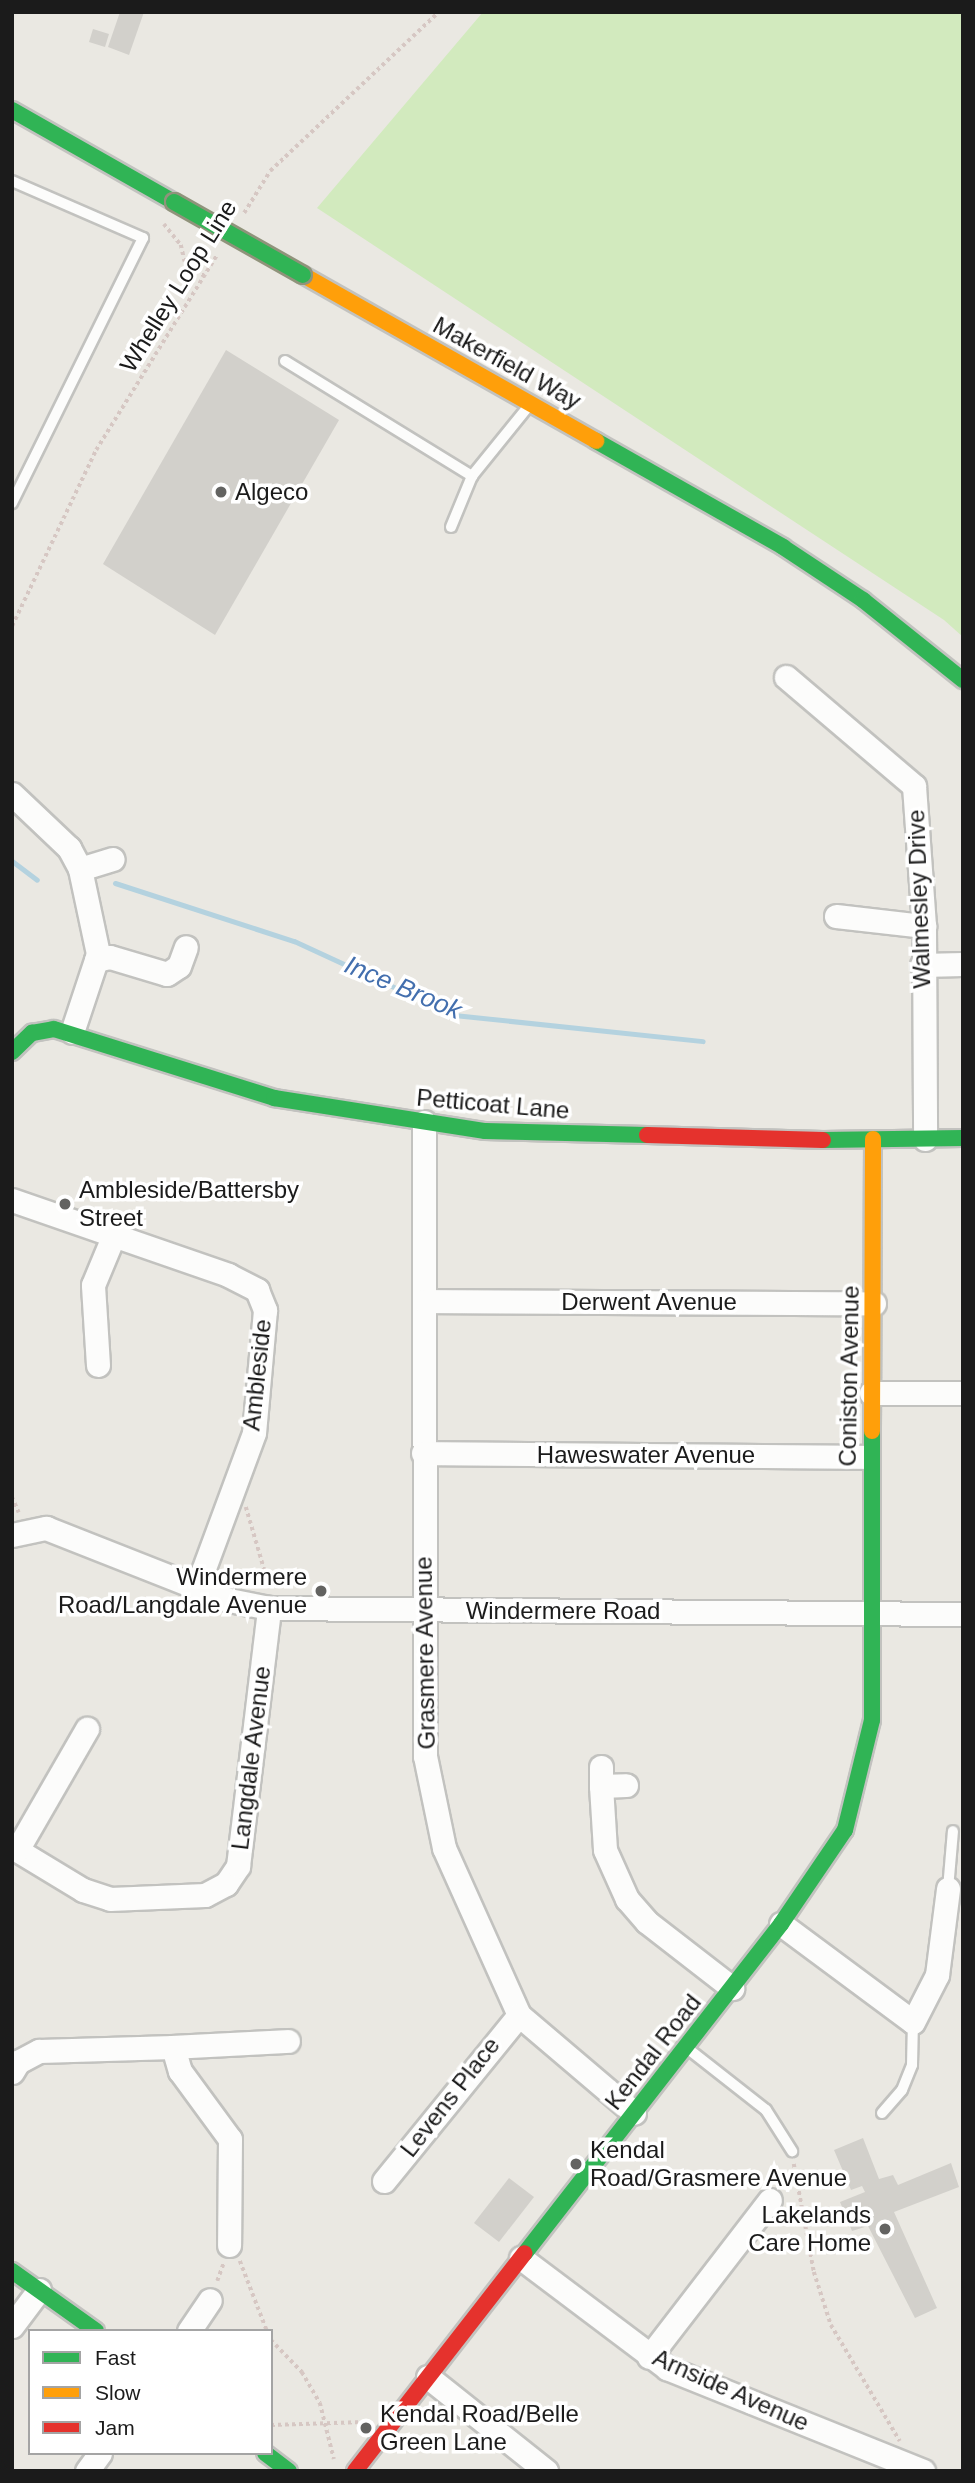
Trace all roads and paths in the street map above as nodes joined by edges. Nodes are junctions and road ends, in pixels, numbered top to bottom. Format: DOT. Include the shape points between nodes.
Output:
graph roads {
  1 [pos="439,12"];
  2 [pos="12,110"];
  3 [pos="12,181"];
  4 [pos="172,200"];
  5 [pos="241,218"];
  6 [pos="219,253"];
  7 [pos="204,276"];
  8 [pos="285,361"];
  9 [pos="531,403"];
  10 [pos="472,476"];
  11 [pos="12,503"];
  12 [pos="451,527"];
  13 [pos="12,626"];
  14 [pos="786,677"];
  15 [pos="963,680"];
  16 [pos="12,794"];
  17 [pos="112,859"];
  18 [pos="80,869"];
  19 [pos="835,916"];
  20 [pos="924,926"];
  21 [pos="186,947"];
  22 [pos="96,960"];
  23 [pos="963,964"];
  24 [pos="922,965"];
  25 [pos="72,1032"];
  26 [pos="12,1052"];
  27 [pos="424,1122"];
  28 [pos="963,1138"];
  29 [pos="873,1139"];
  30 [pos="925,1139"];
  31 [pos="12,1200"];
  32 [pos="113,1237"];
  33 [pos="425,1301"];
  34 [pos="874,1303"];
  35 [pos="98,1365"];
  36 [pos="871,1393"];
  37 [pos="963,1393"];
  38 [pos="423,1453"];
  39 [pos="868,1457"];
  40 [pos="231,1496"];
  41 [pos="12,1535"];
  42 [pos="197,1587"];
  43 [pos="269,1608"];
  44 [pos="422,1610"];
  45 [pos="872,1613"];
  46 [pos="963,1614"];
  47 [pos="87,1729"];
  48 [pos="626,1785"];
  49 [pos="953,1832"];
  50 [pos="14,1849"];
  51 [pos="948,1889"];
  52 [pos="781,1924"];
  53 [pos="732,1988"];
  54 [pos="519,2015"];
  55 [pos="913,2022"];
  56 [pos="288,2041"];
  57 [pos="685,2046"];
  58 [pos="173,2047"];
  59 [pos="12,2072"];
  60 [pos="635,2113"];
  61 [pos="883,2113"];
  62 [pos="792,2151"];
  63 [pos="384,2181"];
  64 [pos="769,2200"];
  65 [pos="229,2245"];
  66 [pos="521,2258"];
  67 [pos="12,2271"];
  68 [pos="39,2290"];
  69 [pos="210,2300"];
  70 [pos="12,2326"];
  71 [pos="93,2329"];
  72 [pos="190,2329"];
  73 [pos="266,2329"];
  74 [pos="273,2342"];
  75 [pos="649,2357"];
  76 [pos="428,2377"];
  77 [pos="394,2420"];
  78 [pos="273,2425"];
  79 [pos="325,2427"];
  80 [pos="99,2455"];
  81 [pos="268,2455"];
  82 [pos="335,2464"];
  83 [pos="920,2470"];
  84 [pos="87,2471"];
  85 [pos="289,2471"];
  86 [pos="355,2471"];
  87 [pos="546,2471"];
  1 -- 5 [label="path, Whelley Loop Line" via="270,171"];
  2 -- 4 [label="street, Makerfield Way"];
  3 -- 11 [label="lane" via="142,238"];
  4 -- 7 [label="path" via="163,216 166,229 181,245 185,262"];
  4 -- 9 [label="street, Makerfield Way, bridge"];
  6 -- 7 [label="path, Whelley Loop Line"];
  7 -- 13 [label="path, Whelley Loop Line" via="96,450"];
  8 -- 10 [label="lane"];
  9 -- 10 [label="lane"];
  9 -- 15 [label="street, Makerfield Way" via="783,547 863,600"];
  10 -- 12 [label="lane"];
  14 -- 20 [label="street, Walmesley Drive" via="914,786"];
  16 -- 18 [label="street" via="69,848"];
  17 -- 18 [label="street"];
  18 -- 22 [label="street"];
  19 -- 20 [label="street"];
  20 -- 24 [label="street, Walmesley Drive"];
  21 -- 22 [label="street" via="179,965 167,974 110,957"];
  22 -- 25 [label="street"];
  23 -- 24 [label="street"];
  24 -- 30 [label="street, Walmesley Drive"];
  25 -- 26 [label="street, Petticoat Lane" via="33,1033"];
  25 -- 27 [label="street, Petticoat Lane" via="204,1080 274,1098"];
  27 -- 29 [label="street, Petticoat Lane" via="542,1134"];
  27 -- 33 [label="street, Grasmere Avenue"];
  28 -- 30 [label="street, Petticoat Lane"];
  29 -- 30 [label="street, Petticoat Lane"];
  29 -- 34 [label="street, Coniston Avenue"];
  31 -- 32 [label="street, Ambleside"];
  32 -- 35 [label="street" via="93,1285"];
  32 -- 40 [label="street, Ambleside" via="228,1275 257,1290 265,1310 254,1433"];
  33 -- 34 [label="street, Derwent Avenue"];
  33 -- 38 [label="street, Grasmere Avenue"];
  34 -- 36 [label="street, Coniston Avenue"];
  36 -- 37 [label="street"];
  36 -- 39 [label="street, Coniston Avenue"];
  38 -- 39 [label="street, Haweswater Avenue"];
  38 -- 44 [label="street, Grasmere Avenue"];
  39 -- 45 [label="street, Coniston Avenue"];
  40 -- 42 [label="street, Ambleside"];
  40 -- 43 [label="path" via="251,1511 270,1588"];
  41 -- 42 [label="street, Windermere Road" via="46,1528"];
  42 -- 43 [label="street, Windermere Road"];
  43 -- 44 [label="street, Windermere Road"];
  43 -- 50 [label="street, Langdale Avenue" via="238,1866 226,1884 205,1895 110,1899 83,1890"];
  44 -- 45 [label="street, Windermere Road"];
  44 -- 54 [label="street, Grasmere Avenue" via="425,1756 444,1848"];
  45 -- 46 [label="street, Windermere Road"];
  45 -- 52 [label="street, Kendal Road" via="872,1720 861,1776 845,1830"];
  47 -- 50 [label="street"];
  48 -- 53 [label="street" via="601,1776 605,1850 627,1899 646,1922"];
  49 -- 51 [label="lane"];
  51 -- 55 [label="street" via="937,1975"];
  52 -- 53 [label="street, Kendal Road"];
  52 -- 55 [label="street"];
  53 -- 57 [label="street, Kendal Road"];
  54 -- 60 [label="street, Grasmere Avenue"];
  54 -- 63 [label="street, Levens Place"];
  55 -- 61 [label="lane" via="912,2065 902,2090"];
  56 -- 58 [label="street"];
  57 -- 60 [label="street, Kendal Road"];
  57 -- 62 [label="lane" via="766,2110"];
  58 -- 59 [label="street" via="39,2051 18,2062"];
  58 -- 65 [label="street" via="180,2071 230,2139"];
  60 -- 66 [label="street, Kendal Road"];
  62 -- 83 [label="path" via="811,2260 831,2325"];
  64 -- 75 [label="street"];
  65 -- 69 [label="path"];
  65 -- 73 [label="path" via="248,2276"];
  66 -- 75 [label="street, Arnside Avenue"];
  66 -- 76 [label="street, Kendal Road"];
  67 -- 68 [label="street"];
  68 -- 70 [label="street"];
  68 -- 71 [label="street"];
  69 -- 72 [label="street"];
  74 -- 79 [label="path" via="302,2372"];
  75 -- 83 [label="street, Arnside Avenue"];
  76 -- 77 [label="street, Kendal Road"];
  76 -- 87 [label="street"];
  77 -- 79 [label="path"];
  77 -- 86 [label="street, Kendal Road"];
  78 -- 79 [label="path"];
  79 -- 82 [label="path"];
  80 -- 84 [label="street"];
  81 -- 85 [label="street"];
}
